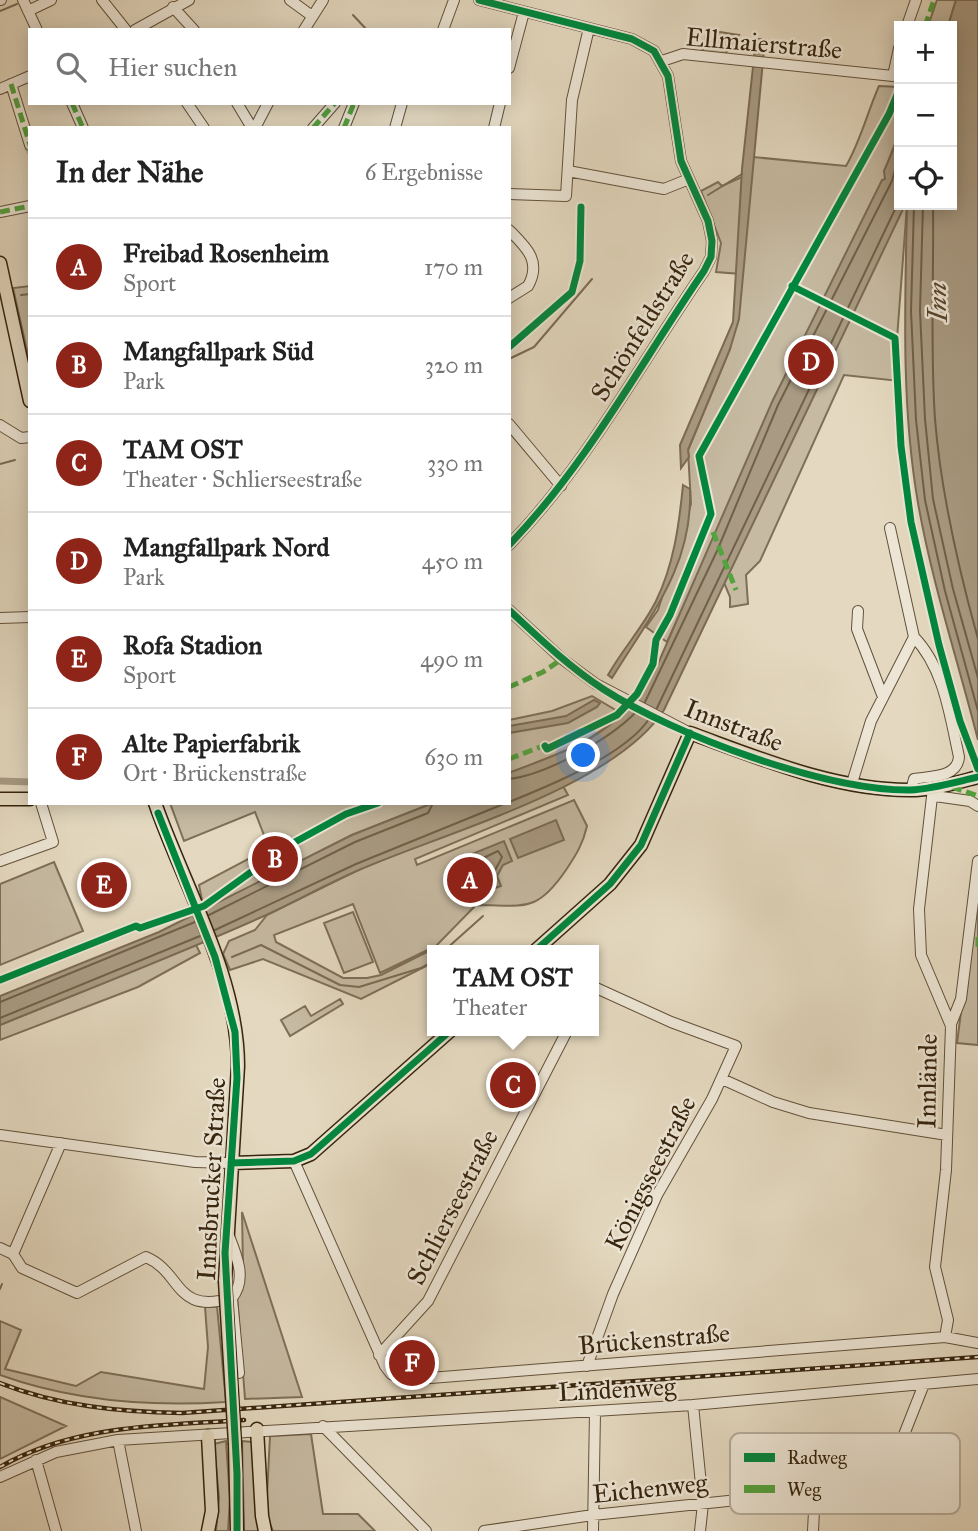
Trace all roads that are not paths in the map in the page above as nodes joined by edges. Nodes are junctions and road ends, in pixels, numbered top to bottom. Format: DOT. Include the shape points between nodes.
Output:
graph roads {
  1 [pos="23,0"];
  2 [pos="51,0"];
  3 [pos="103,0"];
  4 [pos="189,0"];
  5 [pos="290,0"];
  6 [pos="323,0"];
  7 [pos="454,0"];
  8 [pos="479,0"];
  9 [pos="916,0"];
  10 [pos="508,4"];
  11 [pos="173,7"];
  12 [pos="28,10"];
  13 [pos="524,12"];
  14 [pos="312,16"];
  15 [pos="909,21"];
  16 [pos="36,28"];
  17 [pos="124,28"];
  18 [pos="138,28"];
  19 [pos="192,28"];
  20 [pos="304,28"];
  21 [pos="444,28"];
  22 [pos="589,28"];
  23 [pos="511,61"];
  24 [pos="662,61"];
  25 [pos="894,71"];
  26 [pos="28,77"];
  27 [pos="11,84"];
  28 [pos="0,89"];
  29 [pos="73,105"];
  30 [pos="188,105"];
  31 [pos="238,105"];
  32 [pos="267,105"];
  33 [pos="333,105"];
  34 [pos="355,105"];
  35 [pos="401,105"];
  36 [pos="500,105"];
  37 [pos="83,120"];
  38 [pos="203,126"];
  39 [pos="252,126"];
  40 [pos="254,126"];
  41 [pos="315,126"];
  42 [pos="345,126"];
  43 [pos="396,126"];
  44 [pos="494,126"];
  45 [pos="28,139"];
  46 [pos="568,171"];
  47 [pos="689,179"];
  48 [pos="511,195"];
  49 [pos="28,206"];
  50 [pos="0,212"];
  51 [pos="511,232"];
  52 [pos="0,263"];
  53 [pos="2,284"];
  54 [pos="511,297"];
  55 [pos="28,392"];
  56 [pos="0,425"];
  57 [pos="511,428"];
  58 [pos="28,437"];
  59 [pos="561,486"];
  60 [pos="890,528"];
  61 [pos="511,543"];
  62 [pos="858,611"];
  63 [pos="511,612"];
  64 [pos="28,617"];
  65 [pos="0,618"];
  66 [pos="914,637"];
  67 [pos="883,697"];
  68 [pos="690,733"];
  69 [pos="977,777"];
  70 [pos="852,783"];
  71 [pos="911,790"];
  72 [pos="934,792"];
  73 [pos="0,799"];
  74 [pos="28,799"];
  75 [pos="42,805"];
  76 [pos="156,805"];
  77 [pos="978,806"];
  78 [pos="0,861"];
  79 [pos="978,861"];
  80 [pos="545,945"];
  81 [pos="599,990"];
  82 [pos="951,1024"];
  83 [pos="444,1036"];
  84 [pos="564,1036"];
  85 [pos="722,1079"];
  86 [pos="0,1135"];
  87 [pos="947,1135"];
  88 [pos="61,1143"];
  89 [pos="294,1161"];
  90 [pos="231,1163"];
  91 [pos="226,1230"];
  92 [pos="0,1248"];
  93 [pos="13,1254"];
  94 [pos="232,1298"];
  95 [pos="945,1337"];
  96 [pos="978,1343"];
  97 [pos="379,1355"];
  98 [pos="587,1366"];
  99 [pos="239,1373"];
  100 [pos="978,1379"];
  101 [pos="924,1384"];
  102 [pos="693,1405"];
  103 [pos="595,1412"];
  104 [pos="323,1426"];
  105 [pos="257,1429"];
  106 [pos="905,1433"];
  107 [pos="208,1436"];
  108 [pos="118,1440"];
  109 [pos="36,1460"];
  110 [pos="0,1477"];
  111 [pos="730,1501"];
  112 [pos="703,1504"];
  113 [pos="593,1515"];
  114 [pos="56,1531"];
  115 [pos="136,1531"];
  116 [pos="208,1531"];
  117 [pos="237,1531"];
  118 [pos="265,1531"];
  119 [pos="426,1531"];
  120 [pos="484,1531"];
  121 [pos="593,1531"];
  122 [pos="700,1531"];
  1 -- 12 [label="street"];
  2 -- 12 [label="street"];
  3 -- 17 [label="street"];
  4 -- 11 [label="street"];
  5 -- 14 [label="street"];
  6 -- 14 [label="street"];
  7 -- 21 [label="street"];
  8 -- 10 [label="street, Ellmaierstraße"];
  9 -- 15 [label="street"];
  10 -- 13 [label="street, Ellmaierstraße"];
  11 -- 18 [label="street"];
  11 -- 19 [label="street"];
  12 -- 16 [label="street"];
  13 -- 22 [label="street, Ellmaierstraße"];
  13 -- 23 [label="street"];
  14 -- 20 [label="street"];
  22 -- 24 [label="street, Ellmaierstraße" via="640,42"];
  22 -- 46 [label="street" via="572,100"];
  24 -- 25 [label="street, Ellmaierstraße" via="683,54 893,76"];
  24 -- 47 [label="street, Schönfeldstraße" via="681,162"];
  26 -- 27 [label="street"];
  27 -- 28 [label="street"];
  27 -- 45 [label="street"];
  29 -- 37 [label="street"];
  30 -- 38 [label="street"];
  31 -- 39 [label="street"];
  32 -- 40 [label="street"];
  33 -- 41 [label="street"];
  34 -- 42 [label="street"];
  35 -- 43 [label="street"];
  36 -- 44 [label="street"];
  46 -- 47 [label="street" via="664,189"];
  46 -- 48 [label="street" via="566,196"];
  47 -- 59 [label="street, Schönfeldstraße" via="708,221 712,241 707,265"];
  49 -- 50 [label="street"];
  51 -- 54 [label="street" via="528,250 534,265 528,285"];
  52 -- 53 [label="main road"];
  53 -- 55 [label="main road"];
  56 -- 58 [label="street" via="16,436"];
  57 -- 59 [label="street"];
  59 -- 61 [label="street, Schönfeldstraße"];
  60 -- 66 [label="street"];
  62 -- 67 [label="street" via="857,629"];
  63 -- 68 [label="street, Innstraße" via="567,663 627,702"];
  64 -- 65 [label="street"];
  66 -- 67 [label="street"];
  66 -- 71 [label="street" via="939,678 959,757 951,772 914,779"];
  67 -- 70 [label="street"];
  68 -- 70 [label="main road, Innstraße" via="772,763"];
  68 -- 80 [label="main road" via="641,845 610,884"];
  69 -- 72 [label="main road, Innstraße"];
  70 -- 71 [label="main road, Innstraße"];
  71 -- 72 [label="main road, Innstraße"];
  72 -- 77 [label="street"];
  72 -- 82 [label="street, Innlände" via="920,893 921,955"];
  73 -- 74 [label="main road"];
  75 -- 78 [label="street" via="53,842"];
  76 -- 90 [label="main road, Innsbrucker Straße" via="229,1002 238,1055"];
  79 -- 82 [label="street" via="961,999"];
  81 -- 85 [label="street, Königsseestraße" via="736,1046"];
  82 -- 87 [label="street, Innlände"];
  83 -- 89 [label="main road" via="328,1140"];
  84 -- 97 [label="street, Schlierseestraße" via="428,1300"];
  85 -- 87 [label="street" via="802,1111"];
  85 -- 98 [label="street, Königsseestraße" via="657,1195"];
  86 -- 88 [label="street"];
  87 -- 95 [label="street, Innlände" via="935,1267 948,1320"];
  88 -- 90 [label="street"];
  88 -- 93 [label="street"];
  89 -- 90 [label="main road"];
  89 -- 97 [label="street"];
  90 -- 91 [label="main road, Innsbrucker Straße"];
  91 -- 94 [label="street" via="240,1271 238,1291"];
  91 -- 117 [label="main road, Innsbrucker Straße, bridge"];
  92 -- 93 [label="street"];
  93 -- 94 [label="street" via="22,1268 77,1293 148,1257 195,1301"];
  94 -- 99 [label="street"];
  95 -- 96 [label="street"];
  95 -- 98 [label="street, Brückenstraße"];
  97 -- 98 [label="street, Brückenstraße" via="391,1374 405,1380"];
  100 -- 101 [label="street, Lindenweg"];
  101 -- 102 [label="street, Lindenweg"];
  101 -- 106 [label="street, Eichenweg"];
  102 -- 103 [label="street, Lindenweg"];
  102 -- 112 [label="street"];
  103 -- 104 [label="street, Lindenweg"];
  103 -- 113 [label="street"];
  104 -- 105 [label="street, Lindenweg"];
  104 -- 119 [label="street"];
  105 -- 107 [label="street, Lindenweg"];
  105 -- 118 [label="main road"];
  107 -- 108 [label="street, Lindenweg"];
  107 -- 116 [label="main road" via="212,1511"];
  108 -- 109 [label="street, Lindenweg" via="86,1444"];
  108 -- 115 [label="street"];
  109 -- 110 [label="street, Lindenweg"];
  109 -- 114 [label="street"];
  111 -- 112 [label="street, Eichenweg"];
  112 -- 113 [label="street, Eichenweg"];
  112 -- 122 [label="street"];
  113 -- 120 [label="street, Eichenweg"];
  113 -- 121 [label="street"];
}
